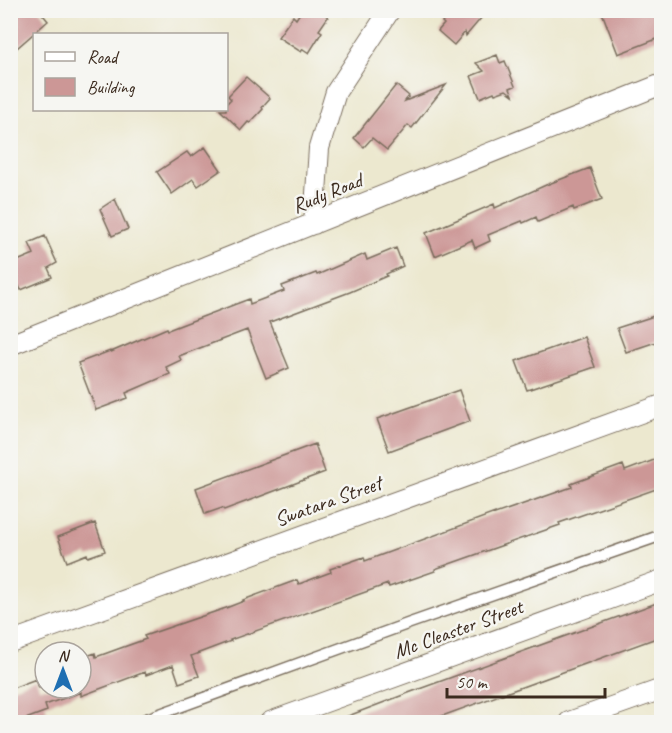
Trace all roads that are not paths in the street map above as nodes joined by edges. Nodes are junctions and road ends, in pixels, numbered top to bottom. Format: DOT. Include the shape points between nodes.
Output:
graph roads {
  1 [pos="390,10"];
  2 [pos="662,84"];
  3 [pos="314,224"];
  4 [pos="10,345"];
  5 [pos="662,405"];
  6 [pos="662,534"];
  7 [pos="662,580"];
  8 [pos="10,642"];
  9 [pos="662,689"];
  10 [pos="138,723"];
  11 [pos="270,723"];
  12 [pos="569,723"];
  1 -- 3 [label="street" via="336,92 319,148"];
  2 -- 3 [label="street, Rudy Road"];
  3 -- 4 [label="street, Rudy Road"];
  5 -- 8 [label="street, Swatara Street"];
  6 -- 10 [label="lane"];
  7 -- 11 [label="street, Mc Cleaster Street"];
  9 -- 12 [label="street"];
}
